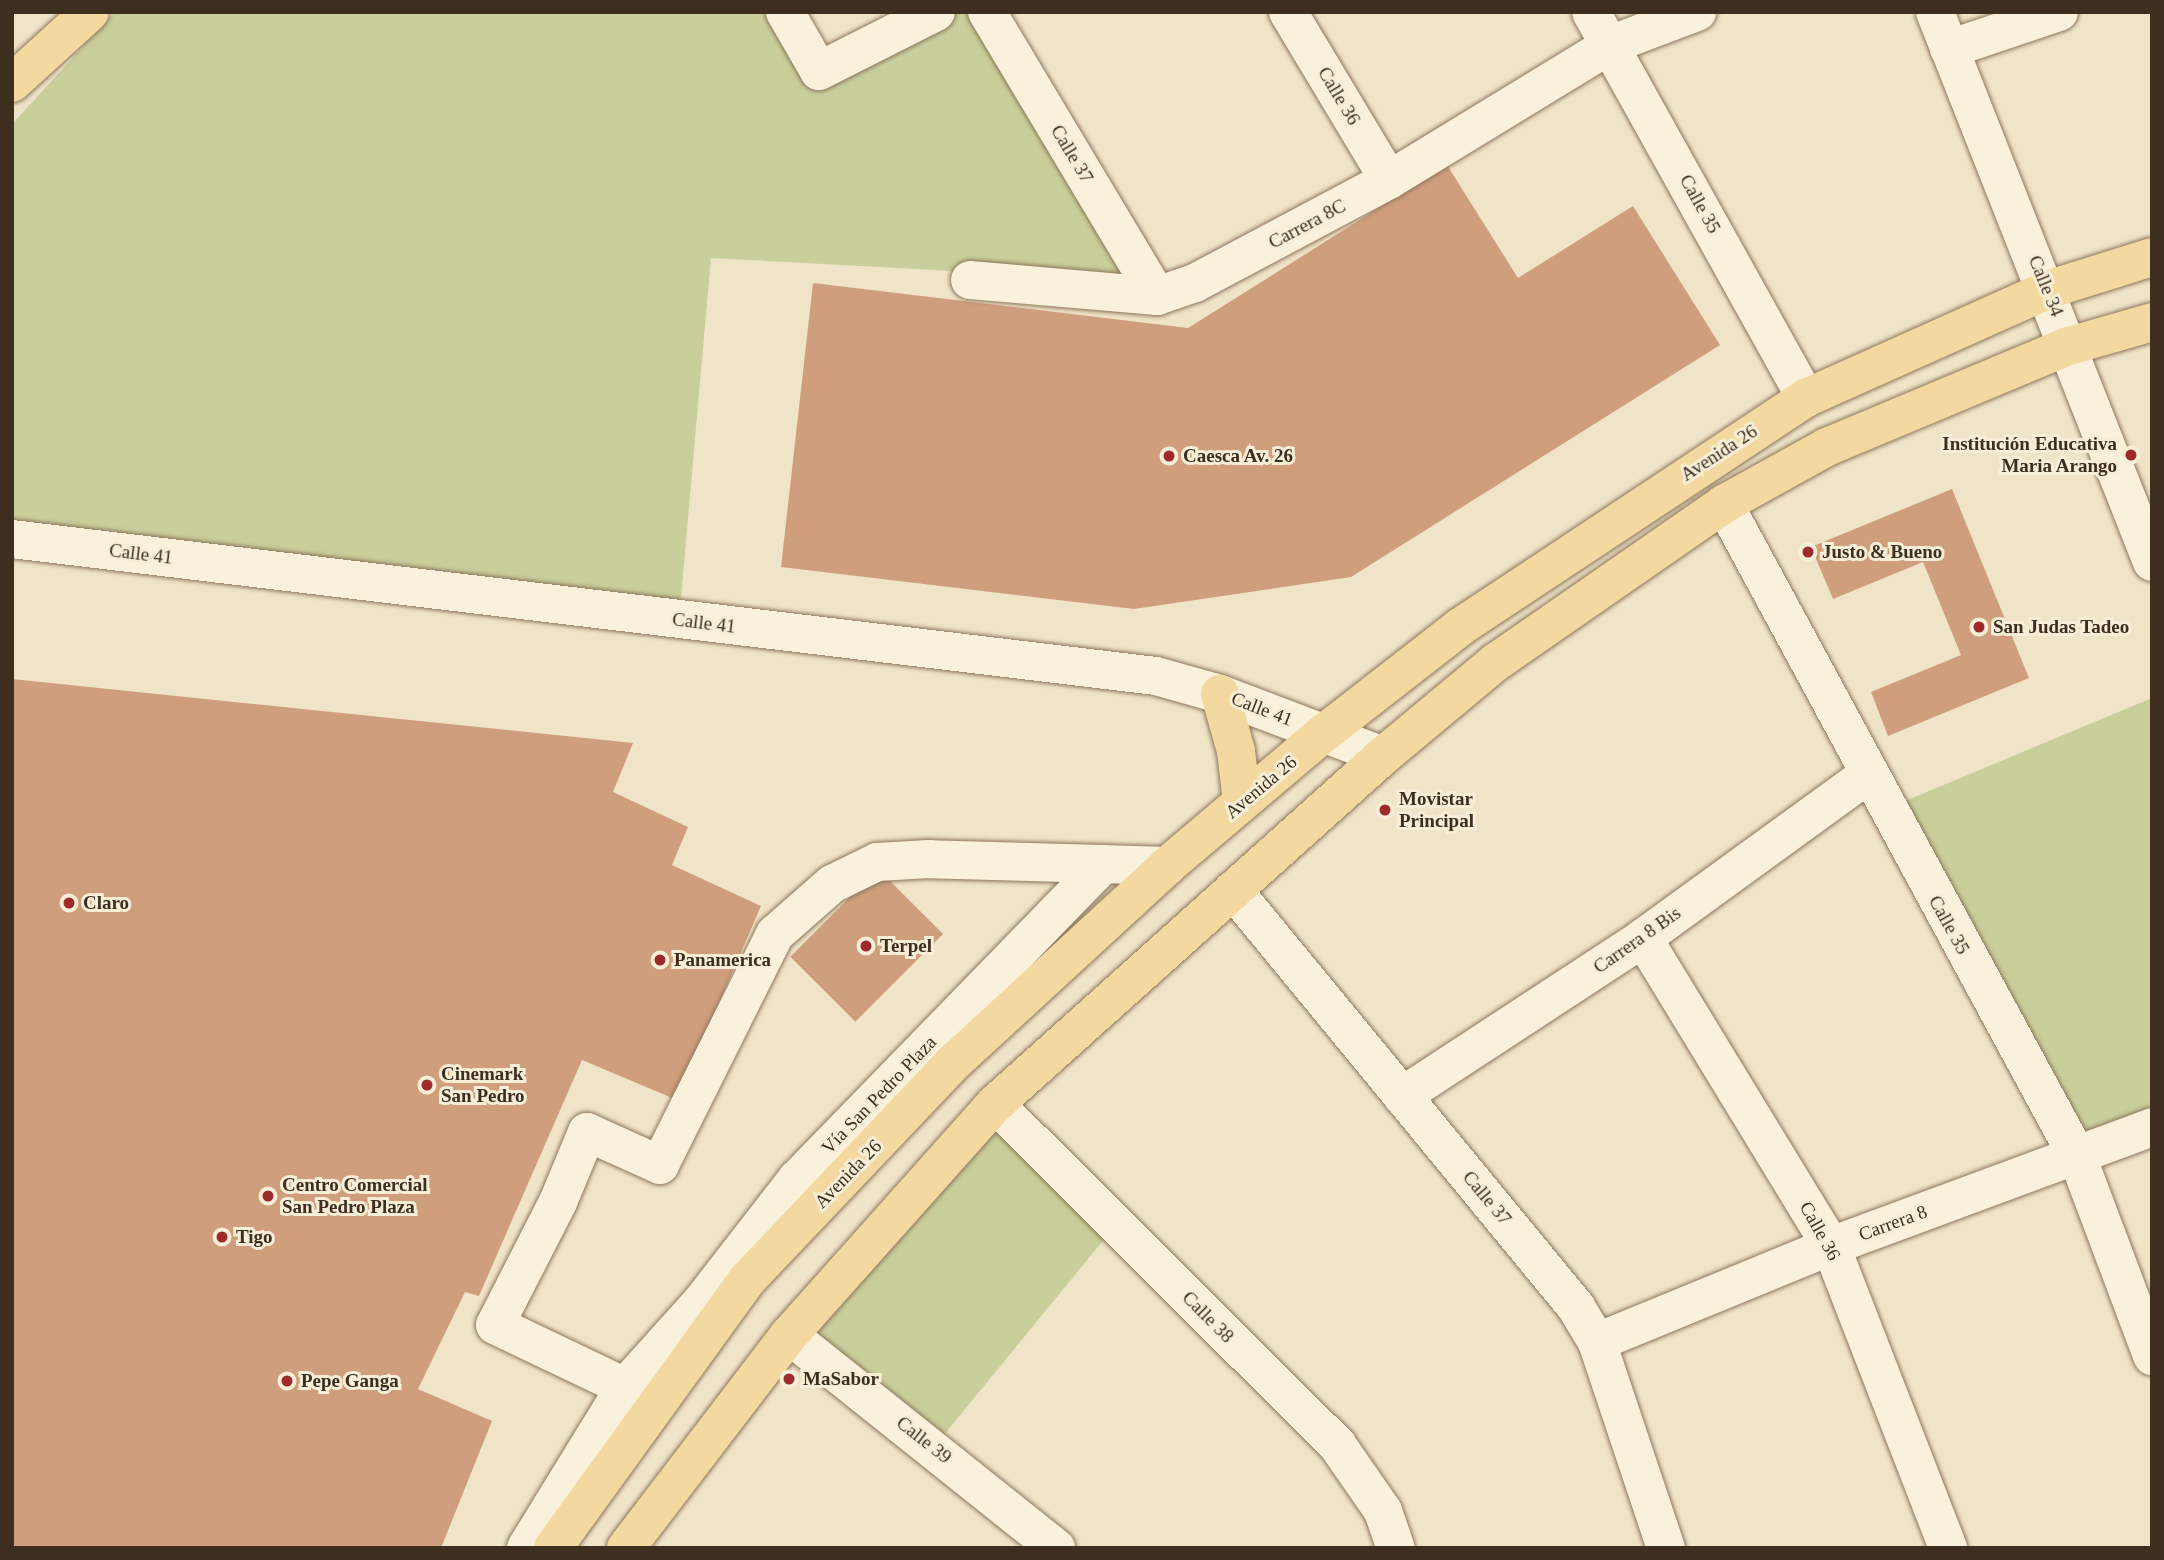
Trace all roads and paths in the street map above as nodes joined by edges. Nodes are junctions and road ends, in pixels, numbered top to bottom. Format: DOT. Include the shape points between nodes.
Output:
graph roads {
  1 [pos="90,12"];
  2 [pos="785,12"];
  3 [pos="936,12"];
  4 [pos="987,12"];
  5 [pos="1288,12"];
  6 [pos="1591,12"];
  7 [pos="1697,12"];
  8 [pos="1935,12"];
  9 [pos="2059,12"];
  10 [pos="1612,44"];
  11 [pos="1949,49"];
  12 [pos="12,83"];
  13 [pos="1389,180"];
  14 [pos="2152,257"];
  15 [pos="970,280"];
  16 [pos="2048,290"];
  17 [pos="1157,296"];
  18 [pos="2152,322"];
  19 [pos="2069,346"];
  20 [pos="1806,398"];
  21 [pos="1724,504"];
  22 [pos="12,539"];
  23 [pos="2152,562"];
  24 [pos="1220,694"];
  25 [pos="1324,733"];
  26 [pos="1383,756"];
  27 [pos="1867,775"];
  28 [pos="1242,802"];
  29 [pos="1102,864"];
  30 [pos="1167,866"];
  31 [pos="1233,890"];
  32 [pos="1643,938"];
  33 [pos="1402,1096"];
  34 [pos="995,1104"];
  35 [pos="2152,1127"];
  36 [pos="2077,1156"];
  37 [pos="1831,1246"];
  38 [pos="789,1335"];
  39 [pos="1597,1342"];
  40 [pos="2152,1356"];
  41 [pos="625,1387"];
  42 [pos="526,1548"];
  43 [pos="553,1548"];
  44 [pos="626,1548"];
  45 [pos="1056,1548"];
  46 [pos="1396,1548"];
  47 [pos="1666,1548"];
  48 [pos="1948,1548"];
  1 -- 12 [label="main road"];
  2 -- 3 [label="street" via="819,71"];
  4 -- 17 [label="street, Calle 37"];
  5 -- 13 [label="street, Calle 36"];
  6 -- 10 [label="street, Calle 35"];
  7 -- 10 [label="street, Carrera 8C"];
  8 -- 11 [label="street, Calle 34"];
  9 -- 11 [label="street"];
  10 -- 13 [label="street, Carrera 8C"];
  10 -- 20 [label="street, Calle 35"];
  11 -- 16 [label="street, Calle 34"];
  13 -- 17 [label="street, Carrera 8C" via="1195,284"];
  14 -- 16 [label="main road, Avenida 26"];
  15 -- 17 [label="street, Carrera 8C"];
  16 -- 19 [label="street, Calle 34"];
  16 -- 20 [label="main road, Avenida 26"];
  18 -- 19 [label="main road"];
  19 -- 21 [label="main road" via="1827,447"];
  19 -- 23 [label="street, Calle 34"];
  20 -- 25 [label="main road, Avenida 26" via="1460,627"];
  21 -- 26 [label="main road" via="1496,662"];
  21 -- 27 [label="street, Calle 35"];
  22 -- 24 [label="street, Calle 41" via="1142,674"];
  24 -- 25 [label="street, Calle 41"];
  24 -- 28 [label="main road" via="1236,751"];
  25 -- 26 [label="street, Calle 41"];
  25 -- 28 [label="main road, Avenida 26"];
  26 -- 31 [label="main road"];
  27 -- 32 [label="street, Carrera 8 Bis"];
  27 -- 36 [label="street, Calle 35"];
  28 -- 30 [label="main road, Avenida 26"];
  29 -- 30 [label="street"];
  29 -- 41 [label="street, Vía San Pedro Plaza" via="797,1179 703,1300"];
  29 -- 41 [label="street" via="877,862 832,884 775,934 660,1165 587,1132 558,1202 495,1325"];
  30 -- 43 [label="main road, Avenida 26" via="952,1064 747,1280"];
  31 -- 33 [label="street, Calle 37"];
  31 -- 34 [label="main road"];
  32 -- 33 [label="street, Carrera 8 Bis"];
  32 -- 37 [label="street, Calle 36"];
  33 -- 39 [label="street, Calle 37" via="1546,1268"];
  34 -- 38 [label="main road"];
  34 -- 46 [label="street, Calle 38" via="1338,1446 1382,1511"];
  35 -- 36 [label="street, Carrera 8"];
  36 -- 37 [label="street, Carrera 8"];
  36 -- 40 [label="street, Calle 35"];
  37 -- 39 [label="street, Carrera 8"];
  37 -- 48 [label="street, Calle 36"];
  38 -- 44 [label="main road"];
  38 -- 45 [label="street, Calle 39"];
  39 -- 47 [label="street, Calle 37"];
  41 -- 42 [label="street, Vía San Pedro Plaza"];
}
